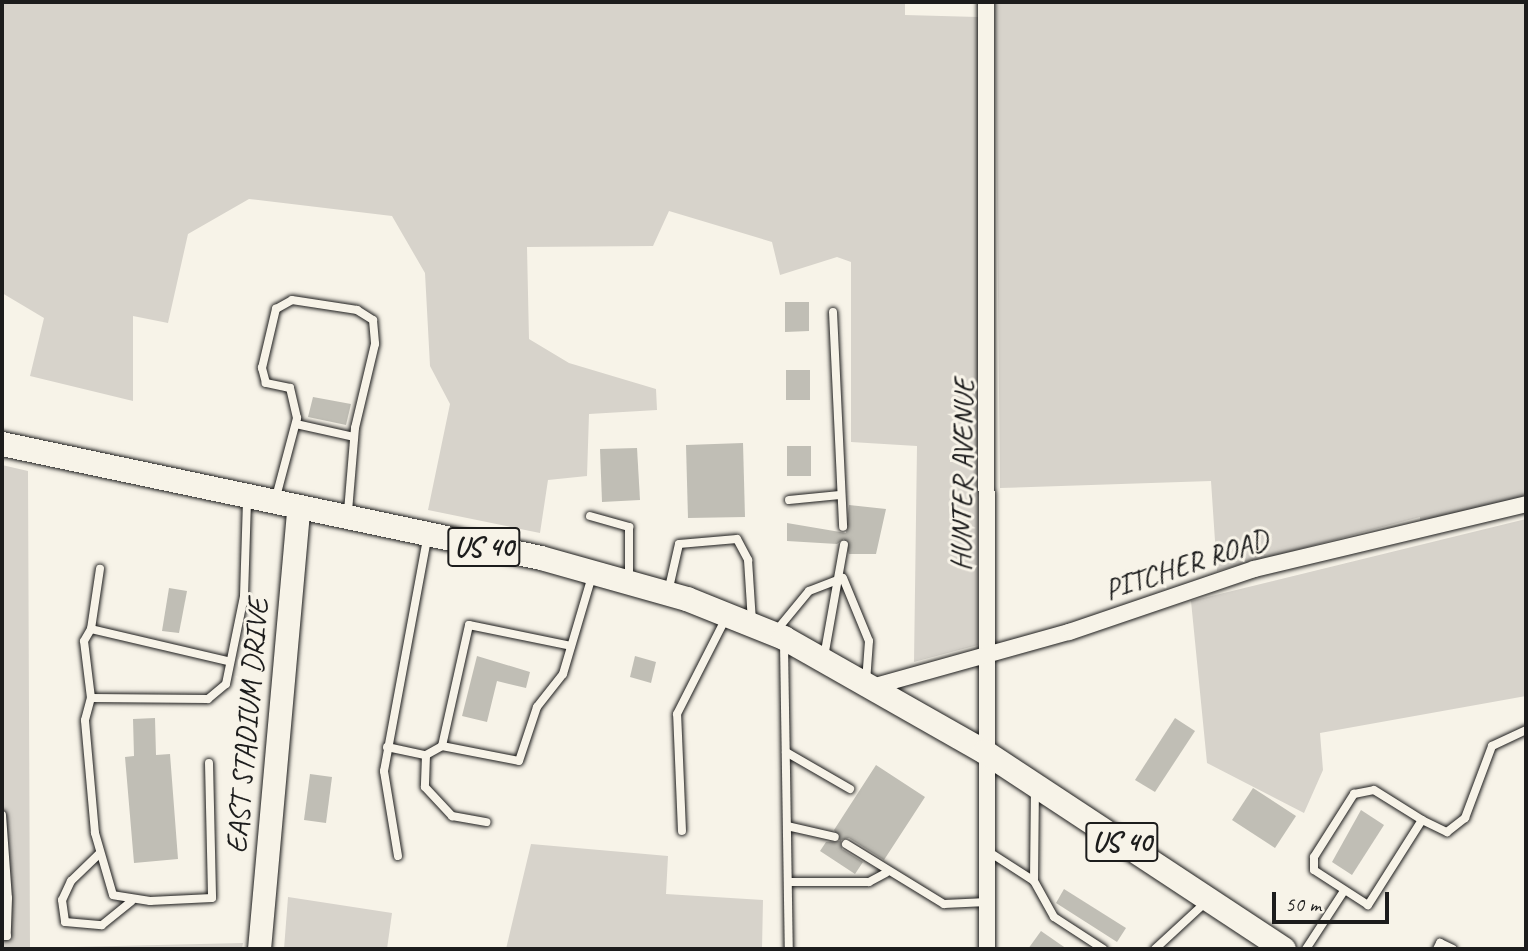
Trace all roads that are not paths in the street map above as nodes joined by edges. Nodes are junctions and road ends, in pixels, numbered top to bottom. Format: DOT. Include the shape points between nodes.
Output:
graph roads {
  1 [pos="986,2"];
  2 [pos="833,312"];
  3 [pos="296,424"];
  4 [pos="354,436"];
  5 [pos="2,444"];
  6 [pos="840,495"];
  7 [pos="247,498"];
  8 [pos="789,500"];
  9 [pos="1526,504"];
  10 [pos="286,506"];
  11 [pos="590,516"];
  12 [pos="347,519"];
  13 [pos="843,527"];
  14 [pos="427,535"];
  15 [pos="844,545"];
  16 [pos="100,569"];
  17 [pos="593,573"];
  18 [pos="843,578"];
  19 [pos="629,583"];
  20 [pos="668,593"];
  21 [pos="727,615"];
  22 [pos="91,629"];
  23 [pos="770,632"];
  24 [pos="571,646"];
  25 [pos="987,654"];
  26 [pos="824,660"];
  27 [pos="227,661"];
  28 [pos="866,688"];
  29 [pos="91,698"];
  30 [pos="1526,730"];
  31 [pos="443,746"];
  32 [pos="387,747"];
  33 [pos="786,752"];
  34 [pos="985,752"];
  35 [pos="426,754"];
  36 [pos="209,764"];
  37 [pos="1035,785"];
  38 [pos="850,789"];
  39 [pos="2,815"];
  40 [pos="1422,820"];
  41 [pos="486,822"];
  42 [pos="787,825"];
  43 [pos="682,831"];
  44 [pos="835,837"];
  45 [pos="846,845"];
  46 [pos="986,850"];
  47 [pos="99,854"];
  48 [pos="398,856"];
  49 [pos="886,873"];
  50 [pos="1034,881"];
  51 [pos="788,882"];
  52 [pos="1344,891"];
  53 [pos="1209,900"];
  54 [pos="132,901"];
  55 [pos="987,902"];
  56 [pos="2,936"];
  57 [pos="259,949"];
  58 [pos="789,949"];
  59 [pos="988,949"];
  60 [pos="1103,949"];
  61 [pos="1155,949"];
  62 [pos="1284,949"];
  63 [pos="1306,949"];
  64 [pos="1437,949"];
  65 [pos="1453,949"];
  1 -- 25 [label="street, HUNTER AVENUE"];
  2 -- 6 [label="lane"];
  3 -- 4 [label="lane"];
  3 -- 4 [label="lane" via="290,388 266,383 262,368 276,309 292,300 357,310 373,320 375,344"];
  3 -- 10 [label="lane"];
  4 -- 12 [label="lane"];
  5 -- 7 [label="main road, US 40"];
  6 -- 8 [label="lane"];
  6 -- 13 [label="lane"];
  7 -- 10 [label="main road, US 40"];
  7 -- 27 [label="lane" via="244,596"];
  9 -- 25 [label="street, PITCHER ROAD" via="1254,569"];
  10 -- 12 [label="main road, US 40"];
  10 -- 57 [label="main road, EAST STADIUM DRIVE"];
  11 -- 19 [label="lane" via="629,527"];
  12 -- 14 [label="main road, US 40"];
  14 -- 17 [label="main road, US 40"];
  14 -- 32 [label="lane"];
  15 -- 18 [label="lane"];
  16 -- 22 [label="lane"];
  17 -- 19 [label="main road, US 40"];
  17 -- 24 [label="lane"];
  18 -- 23 [label="lane" via="810,591"];
  18 -- 26 [label="lane"];
  18 -- 28 [label="lane" via="869,641"];
  19 -- 20 [label="main road, US 40"];
  20 -- 21 [label="main road, US 40"];
  20 -- 23 [label="lane" via="679,544 737,539"];
  21 -- 23 [label="main road, US 40"];
  21 -- 43 [label="lane" via="677,714"];
  22 -- 27 [label="lane"];
  22 -- 29 [label="lane" via="84,640"];
  23 -- 26 [label="main road, US 40"];
  23 -- 33 [label="lane"];
  24 -- 31 [label="lane" via="563,674 537,707 519,761"];
  24 -- 31 [label="lane" via="469,625"];
  25 -- 28 [label="street, PITCHER ROAD"];
  25 -- 34 [label="street, HUNTER AVENUE"];
  26 -- 28 [label="main road, US 40"];
  27 -- 29 [label="lane" via="226,684 208,699"];
  28 -- 34 [label="main road, US 40"];
  29 -- 47 [label="lane" via="85,720"];
  30 -- 40 [label="lane" via="1492,746 1465,818 1447,832"];
  31 -- 35 [label="lane"];
  32 -- 35 [label="lane"];
  32 -- 48 [label="lane" via="384,771"];
  33 -- 38 [label="lane"];
  33 -- 42 [label="lane"];
  34 -- 37 [label="main road, US 40"];
  34 -- 46 [label="street, HUNTER AVENUE"];
  35 -- 41 [label="lane" via="425,787 452,816"];
  36 -- 54 [label="lane" via="212,898"];
  37 -- 50 [label="lane"];
  37 -- 53 [label="main road, US 40"];
  39 -- 56 [label="lane" via="8,898 7,936"];
  40 -- 52 [label="lane" via="1368,905"];
  40 -- 52 [label="lane" via="1374,790 1354,794 1314,858 1314,870"];
  42 -- 44 [label="lane"];
  42 -- 51 [label="lane"];
  45 -- 49 [label="lane"];
  46 -- 50 [label="lane"];
  46 -- 55 [label="street, HUNTER AVENUE"];
  47 -- 54 [label="lane" via="107,888"];
  47 -- 54 [label="lane" via="71,881 62,900 65,922 102,925"];
  49 -- 51 [label="lane" via="869,882"];
  49 -- 55 [label="lane" via="944,904"];
  50 -- 60 [label="lane" via="1054,918"];
  51 -- 58 [label="lane"];
  52 -- 63 [label="lane"];
  53 -- 61 [label="lane"];
  53 -- 62 [label="main road, US 40"];
  55 -- 59 [label="street, HUNTER AVENUE"];
  64 -- 65 [label="lane" via="1440,943"];
}
